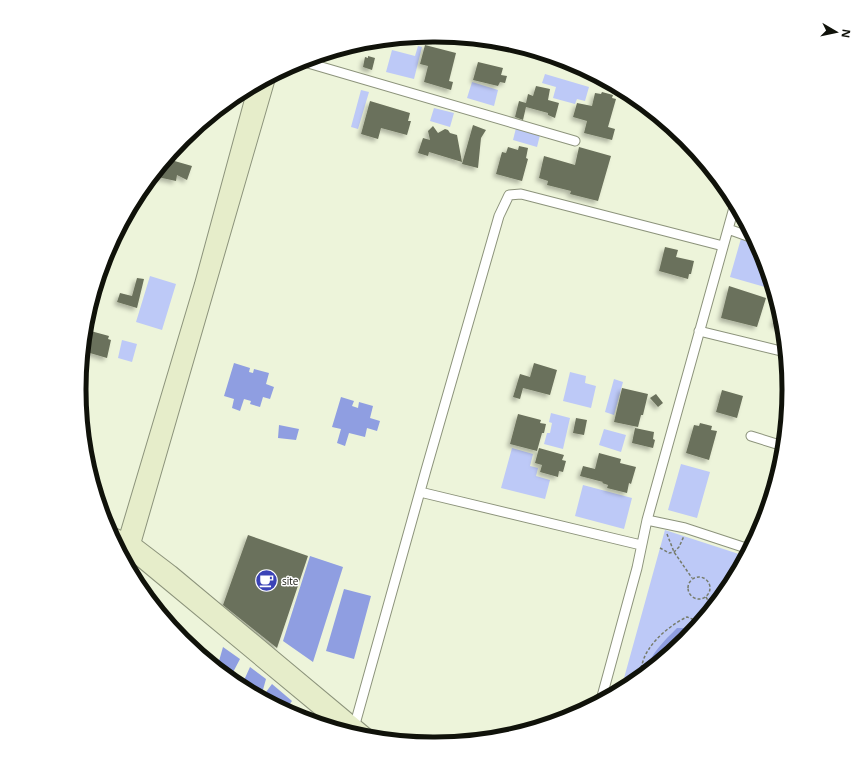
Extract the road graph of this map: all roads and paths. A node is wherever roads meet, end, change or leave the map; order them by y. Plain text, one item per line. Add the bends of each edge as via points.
1 (311, 64) edge
2 (267, 85) edge
3 (253, 94) edge
4 (575, 141) dead end
5 (733, 212) edge
6 (728, 229) junction
7 (746, 235) edge
8 (723, 246) junction
9 (699, 331) junction
10 (780, 351) edge
11 (751, 436) dead end
12 (777, 444) edge
13 (420, 492) junction
14 (647, 520) junction
15 (665, 530) dead end
16 (684, 536) dead end
17 (641, 545) junction
18 (744, 546) edge
19 (660, 548) dead end
20 (126, 550) edge
21 (674, 552) junction
22 (692, 578) junction
23 (706, 597) junction
24 (709, 602) edge
25 (694, 620) edge
26 (640, 669) edge
27 (603, 693) edge
28 (349, 726) edge
29 (351, 727) edge

1 - 4 street
2 - 20 main road
3 - 20 main road
5 - 6 street
6 - 7 street
6 - 8 street
8 - 9 street
8 - 13 street via 521,194 509,195 499,216
9 - 10 street
9 - 14 street
11 - 12 street
13 - 17 street
13 - 29 street
14 - 17 street
14 - 18 street via 685,528
15 - 21 path
16 - 21 path
17 - 27 street
19 - 21 path via 669,553
20 - 28 main road via 172,572
21 - 22 path
22 - 23 path via 700,576 708,581 710,590
22 - 23 path via 687,586 690,595 697,600
23 - 24 path
25 - 26 path via 687,617 667,630 649,648

